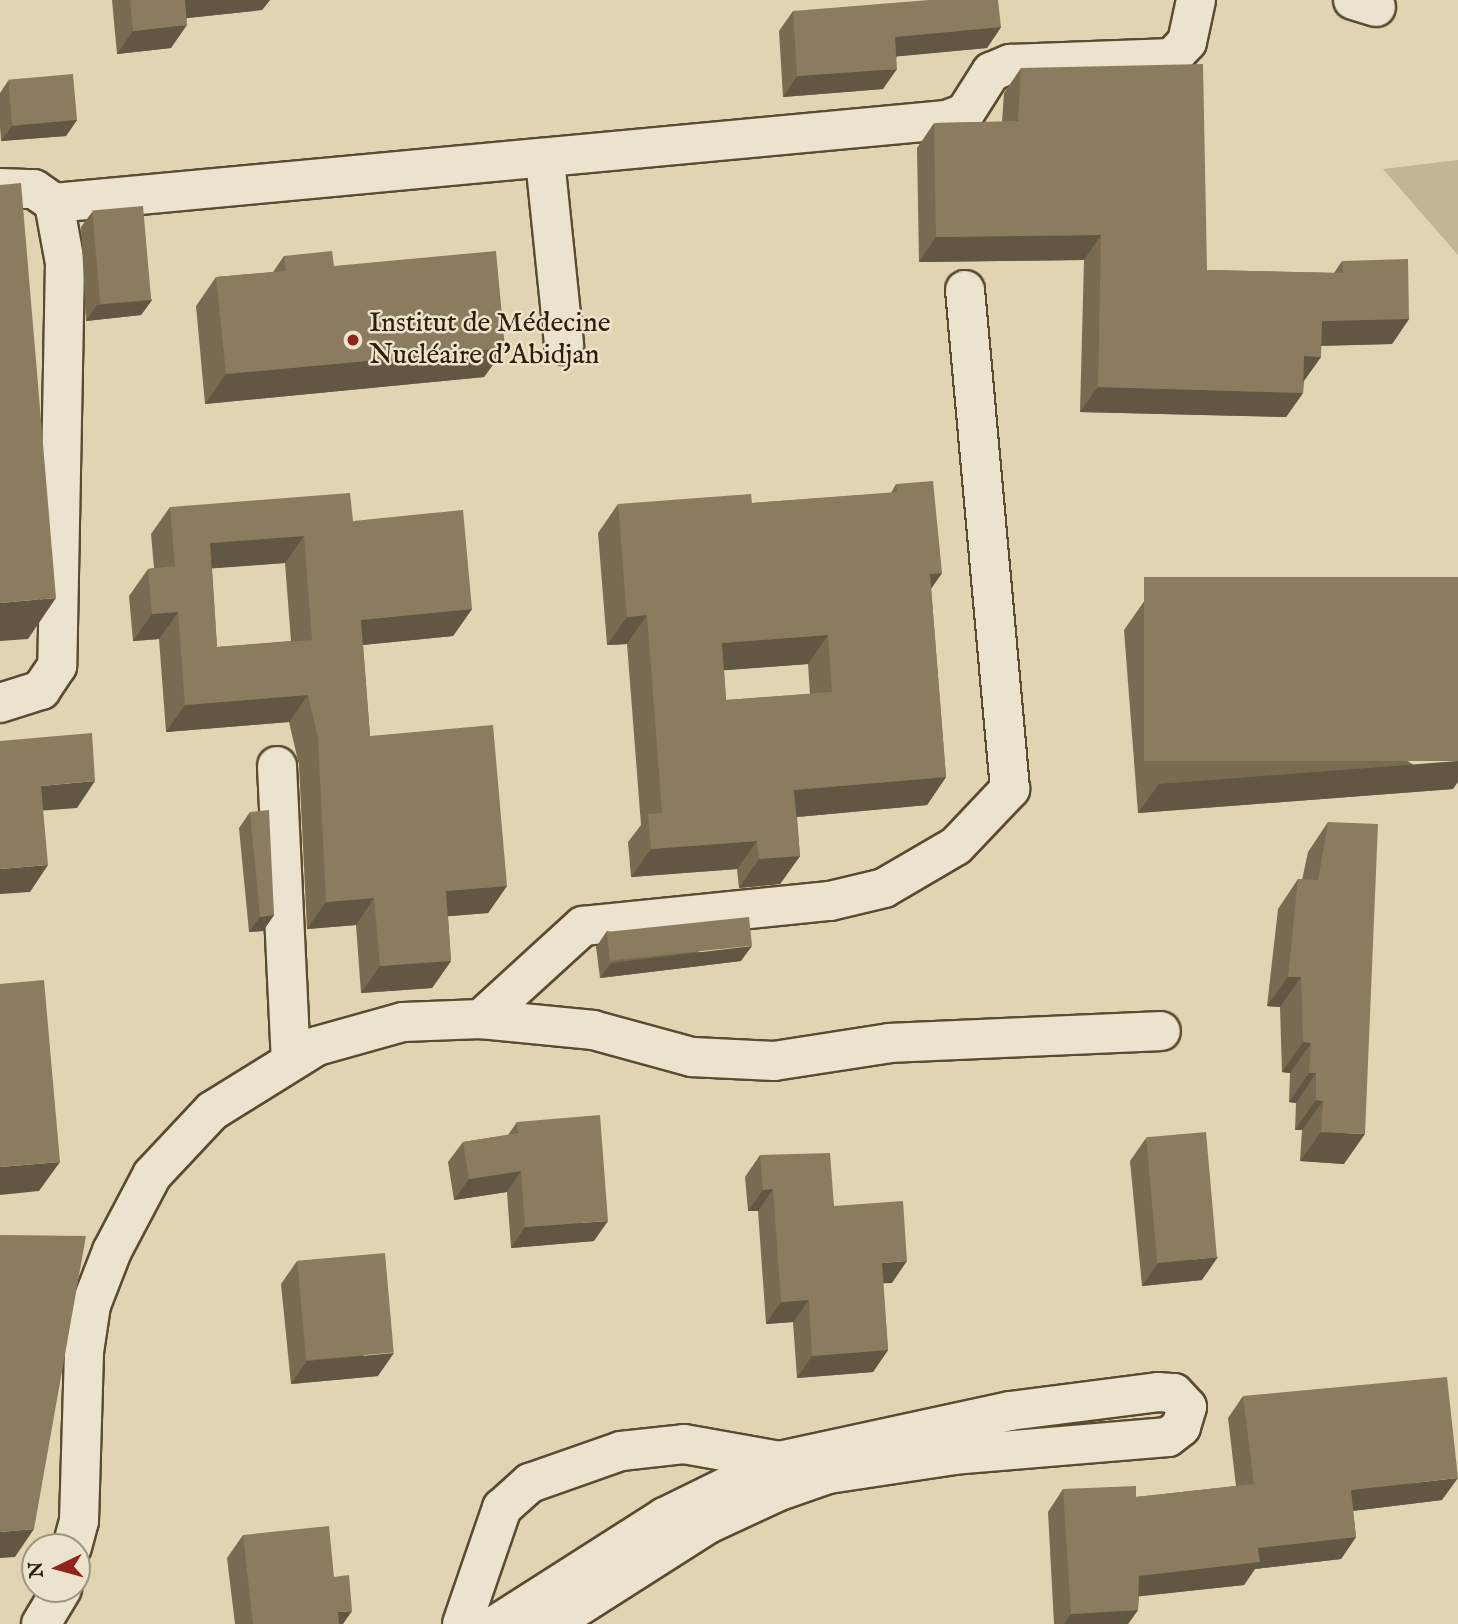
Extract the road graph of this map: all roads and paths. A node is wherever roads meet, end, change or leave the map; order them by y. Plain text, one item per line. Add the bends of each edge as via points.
1 (1196, 0) edge
2 (545, 160) junction
3 (0, 188) edge
4 (54, 203) junction
5 (965, 290) dead end
6 (564, 345) dead end
7 (0, 703) edge
8 (277, 766) dead end
9 (481, 1019) junction
10 (1161, 1031) dead end
11 (291, 1060) junction
12 (779, 1461) junction
13 (73, 1533) edge
14 (54, 1603) edge
15 (41, 1624) edge
16 (462, 1624) edge
17 (497, 1624) edge
18 (551, 1624) edge

1 - 2 lane via 1187,42 1172,58 1010,64 991,72 965,113 946,120
2 - 4 lane
2 - 6 lane
3 - 4 lane via 34,189
4 - 7 lane via 65,263 57,666 41,690
5 - 9 lane via 1010,789 956,846 884,888 830,901 583,926
8 - 11 lane
9 - 10 lane via 593,1030 692,1057 774,1061 890,1043
9 - 11 lane via 403,1022
11 - 13 lane via 212,1111 178,1147 152,1175 112,1251 91,1305 84,1352
12 - 16 lane via 684,1444 621,1451 530,1483 502,1508
12 - 17 lane via 665,1517
12 - 18 lane via 1010,1411 1158,1392 1174,1394 1187,1407 1181,1427 1168,1437 955,1455 828,1475 776,1492 708,1524
14 - 15 lane

